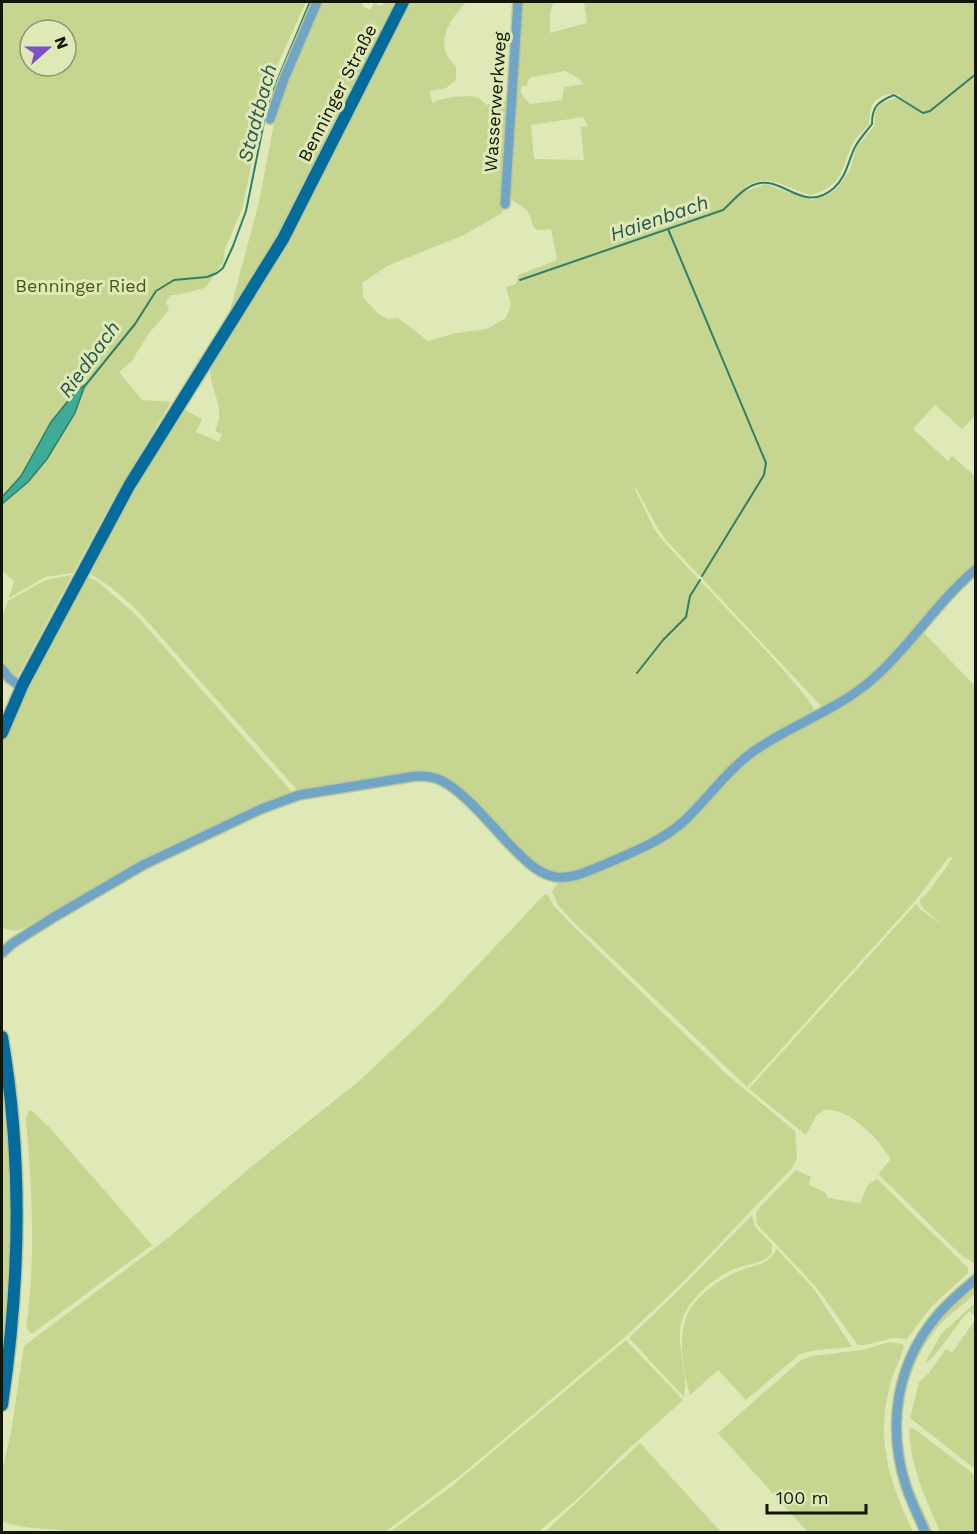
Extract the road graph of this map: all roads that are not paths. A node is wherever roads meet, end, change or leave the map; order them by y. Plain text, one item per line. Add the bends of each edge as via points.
1 (317, 2) edge
2 (403, 2) edge
3 (518, 2) edge
4 (270, 119) dead end
5 (505, 204) dead end
6 (975, 568) edge
7 (2, 669) edge
8 (21, 687) junction
9 (2, 733) edge
10 (13, 943) junction
11 (2, 944) edge
12 (2, 953) edge
13 (2, 1037) edge
14 (975, 1279) edge
15 (2, 1405) edge
16 (925, 1533) edge

1 - 4 street
2 - 8 main road, Benninger Straße via 268,265 134,477
3 - 5 street, Wasserwerkweg
6 - 10 street via 868,683 836,706 752,752 680,825 649,845 580,874 559,877 530,865 457,791 435,778 416,776 316,791 274,804 155,858
7 - 8 street
8 - 9 main road, Benninger Straße
10 - 11 street
10 - 12 street
13 - 15 main road via 12,1110 16,1246 13,1319
14 - 16 street via 944,1307 922,1335 905,1371 897,1403 900,1466

